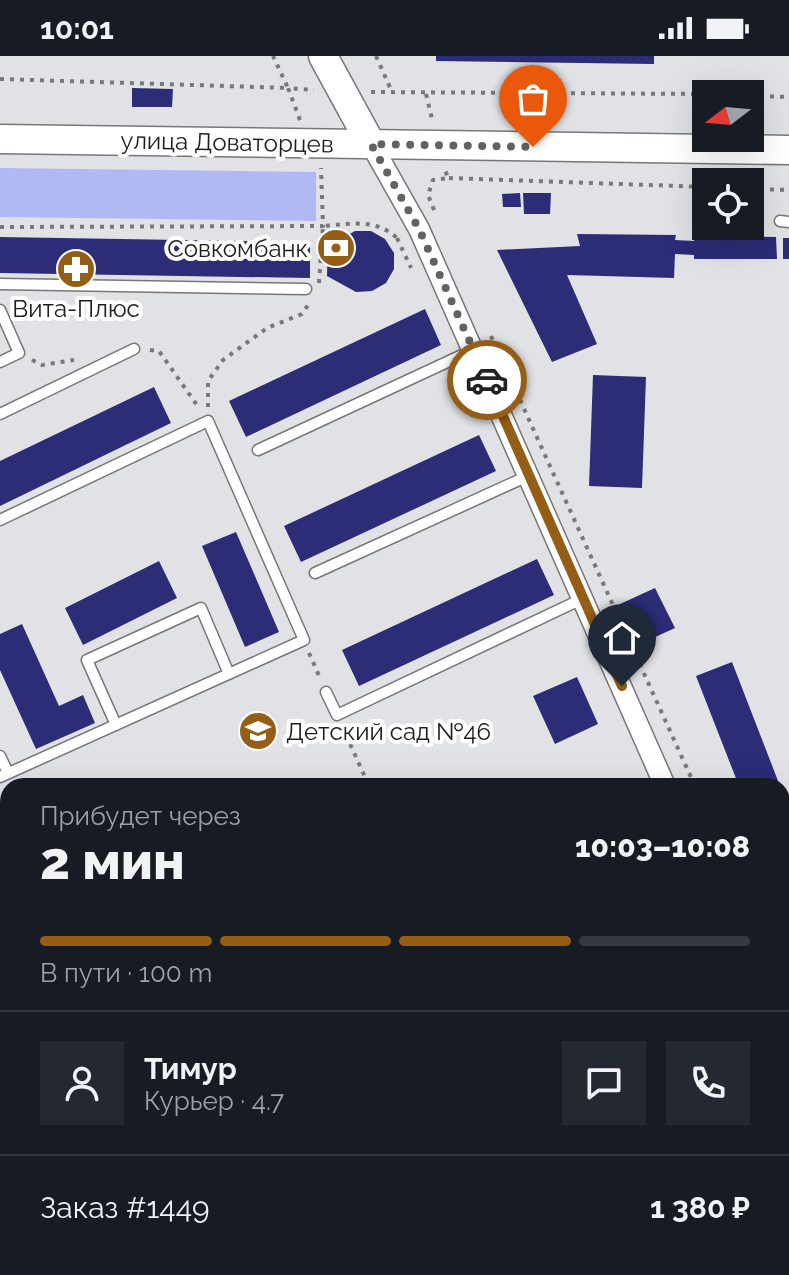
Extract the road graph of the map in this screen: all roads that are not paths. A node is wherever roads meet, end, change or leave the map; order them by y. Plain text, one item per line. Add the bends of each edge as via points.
1 (323, 56) edge
2 (0, 139) edge
3 (371, 144) junction
4 (789, 150) edge
5 (0, 284) edge
6 (306, 289) road end
7 (0, 310) edge
8 (134, 349) road end
9 (473, 350) junction
10 (0, 362) edge
11 (0, 414) edge
12 (258, 450) dead end
13 (530, 475) junction
14 (0, 520) edge
15 (315, 573) dead end
16 (584, 598) junction
17 (229, 674) junction
18 (326, 692) road end
19 (116, 725) junction
20 (0, 756) edge
21 (4, 775) edge
22 (662, 778) edge

1 - 3 main road
2 - 3 main road, улица Доваторцев
3 - 4 main road, улица Доваторцев
3 - 9 street via 419,229
5 - 6 lane
7 - 10 lane via 19,353
8 - 11 lane
9 - 12 lane
9 - 13 street
13 - 15 lane
13 - 16 street
14 - 17 lane via 208,421 304,640
16 - 18 lane via 337,715
16 - 22 street
17 - 19 lane
17 - 19 lane via 201,608 87,660
19 - 21 lane
20 - 21 lane

